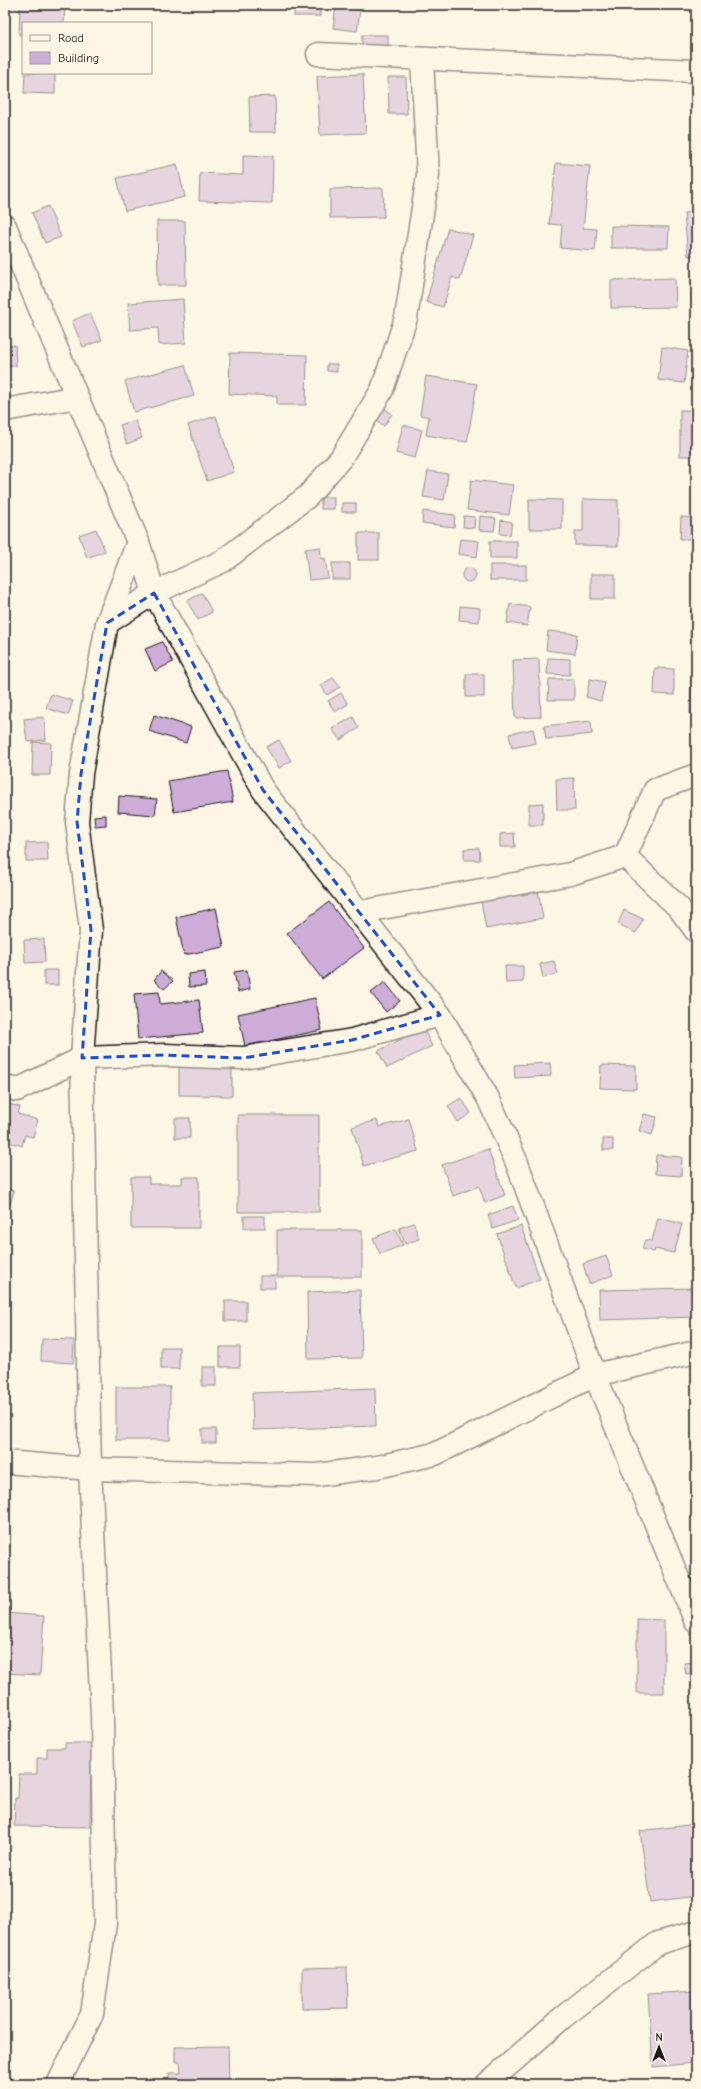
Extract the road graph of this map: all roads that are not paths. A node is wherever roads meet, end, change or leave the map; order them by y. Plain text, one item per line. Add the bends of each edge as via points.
1 (318, 54) dead end
2 (422, 59) junction
3 (696, 71) edge
4 (5, 226) edge
5 (77, 397) junction
6 (5, 410) edge
7 (138, 542) junction
8 (154, 593) junction
9 (107, 623) junction
10 (696, 775) edge
11 (625, 856) junction
12 (360, 912) junction
13 (696, 931) edge
14 (440, 1015) junction
15 (82, 1058) junction
16 (5, 1087) edge
17 (696, 1352) edge
18 (595, 1375) junction
19 (5, 1462) edge
20 (90, 1469) junction
21 (696, 1622) edge
22 (696, 1932) edge
23 (58, 2084) edge
24 (487, 2084) edge

1 - 2 street
2 - 3 street
2 - 8 street via 428,175 406,318 382,390 341,458 308,496 223,561
4 - 5 street
5 - 6 street
5 - 7 street
7 - 8 street
7 - 9 street
8 - 9 street
8 - 12 street via 263,790
9 - 15 street via 81,774 77,822 91,930
10 - 11 street via 655,790
11 - 12 street via 570,874
11 - 13 street via 680,908
12 - 14 street
14 - 15 street via 352,1040 243,1058 166,1055
14 - 18 street via 489,1100 517,1163
15 - 16 street via 17,1090
15 - 20 street
17 - 18 street
18 - 20 street via 435,1454 377,1467 317,1475
18 - 21 street
19 - 20 street
20 - 23 street via 102,1716 105,1924 92,2014
22 - 24 street via 658,1943 562,2018

